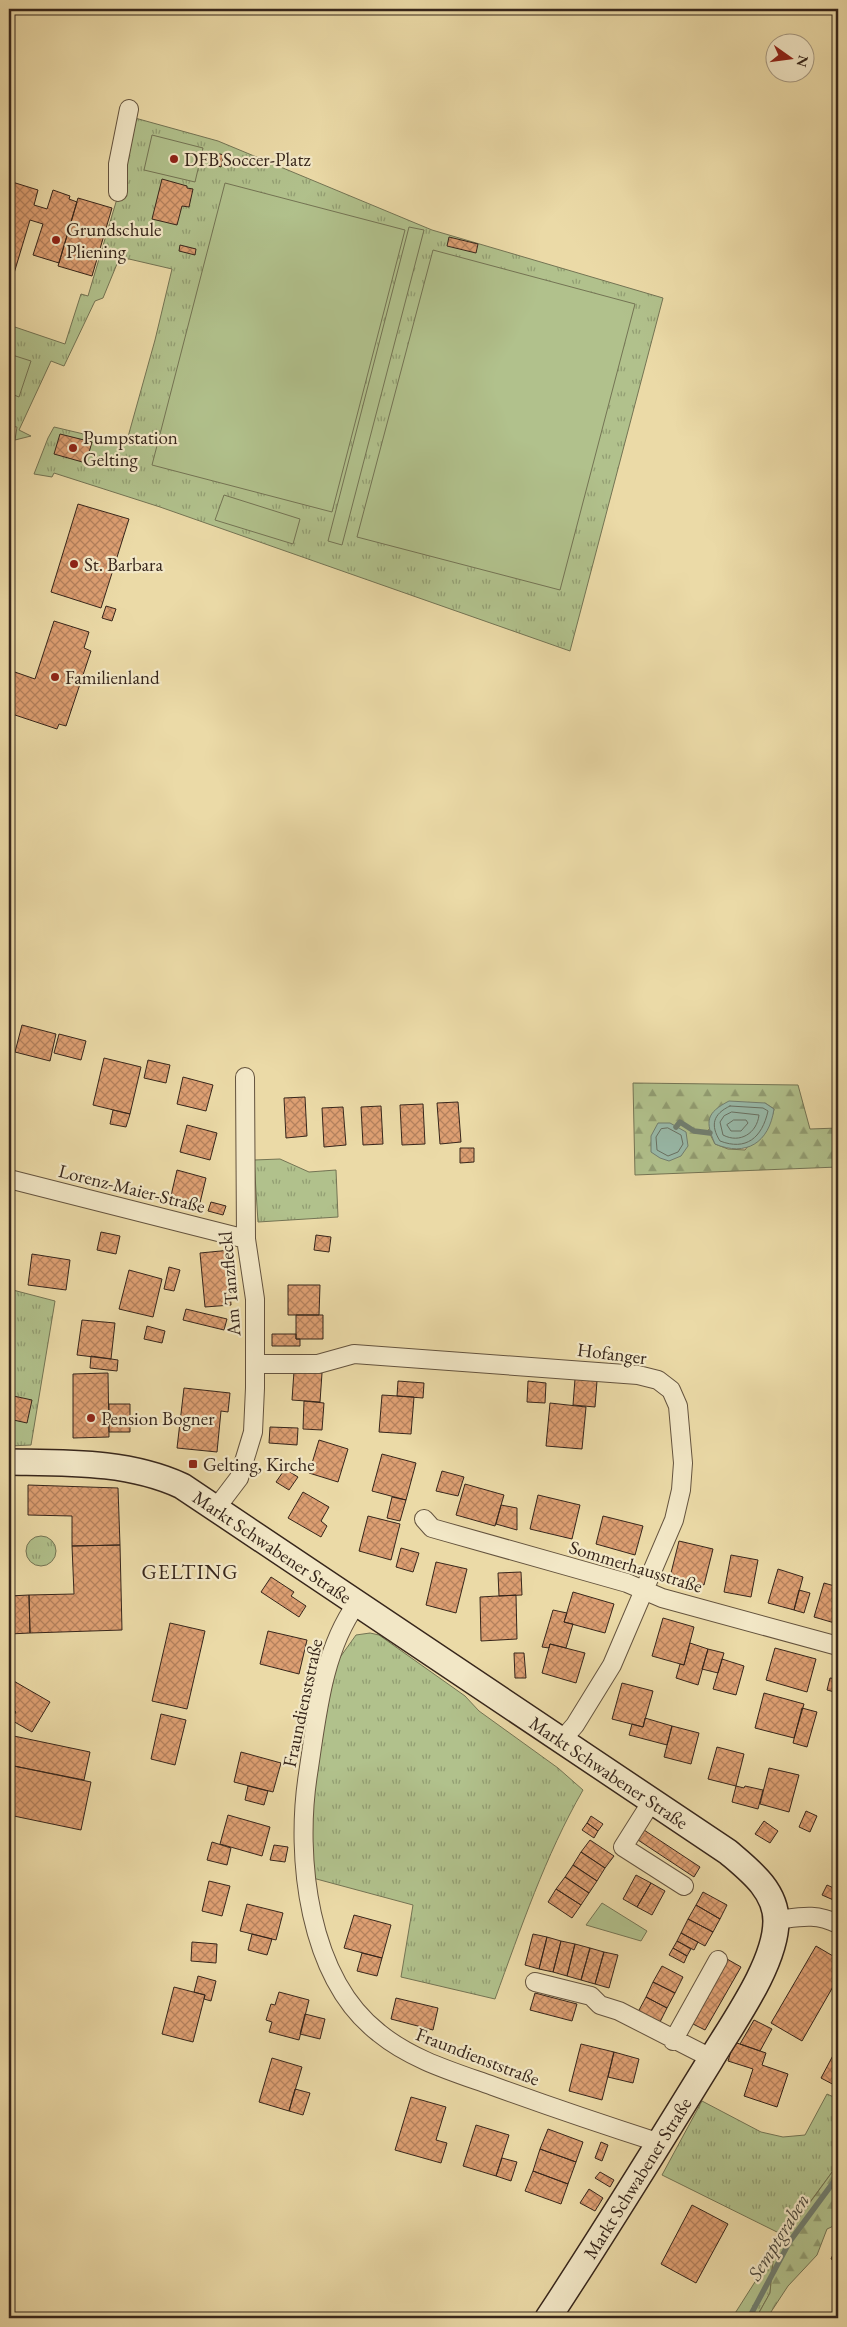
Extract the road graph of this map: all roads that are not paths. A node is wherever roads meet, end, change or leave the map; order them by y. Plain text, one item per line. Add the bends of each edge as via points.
1 (129, 109) dead end
2 (118, 192) dead end
3 (245, 1078) dead end
4 (9, 1179) edge
5 (246, 1239) junction
6 (255, 1364) junction
7 (9, 1462) edge
8 (217, 1507) junction
9 (424, 1519) dead end
10 (644, 1592) junction
11 (357, 1603) junction
12 (838, 1646) edge
13 (561, 1741) junction
14 (652, 1801) junction
15 (684, 1886) dead end
16 (776, 1920) junction
17 (838, 1924) edge
18 (718, 1960) dead end
19 (535, 1982) dead end
20 (673, 2040) junction
21 (711, 2058) junction
22 (660, 2143) junction
23 (548, 2318) edge

1 - 2 street via 118,164
3 - 5 street, Am Tanzfleckl
4 - 5 street, Lorenz-Maier-Straße
5 - 6 street, Am Tanzfleckl via 255,1299
6 - 8 street, Am Tanzfleckl via 253,1432 247,1457 240,1478
6 - 10 street, Hofanger via 318,1364 354,1354 638,1375 658,1380 671,1390 678,1406 682,1481 674,1520
7 - 8 main road, Markt Schwabener Straße via 115,1466 145,1471 182,1486
8 - 11 main road, Markt Schwabener Straße
9 - 10 street, Sommerhausstraße via 432,1528 627,1583
10 - 12 street, Sommerhausstraße
10 - 13 street, Hofanger via 612,1665 575,1726
11 - 13 main road, Markt Schwabener Straße
11 - 22 street, Fraundienststraße via 338,1632 332,1650 305,1793 304,1866 310,1902 334,1978 357,2013 402,2050 575,2116
13 - 14 main road, Markt Schwabener Straße
14 - 15 street via 623,1847
14 - 16 main road, Markt Schwabener Straße via 752,1872 773,1902
16 - 17 street via 810,1916 823,1917
16 - 21 main road, Markt Schwabener Straße via 766,1961
18 - 20 street
19 - 20 street via 591,1996 600,2005 619,2011
20 - 21 street
21 - 22 main road, Markt Schwabener Straße
22 - 23 main road, Markt Schwabener Straße

